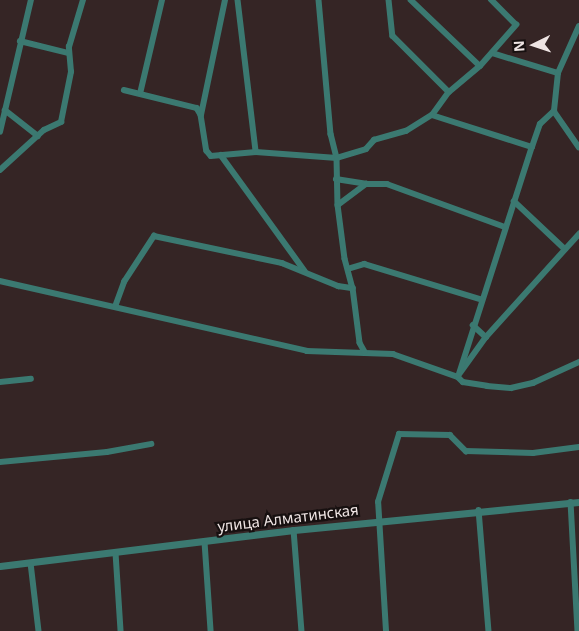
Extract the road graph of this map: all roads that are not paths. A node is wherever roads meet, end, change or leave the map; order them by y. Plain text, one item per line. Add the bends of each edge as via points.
1 (32, 0) edge
2 (83, 0) edge
3 (162, 0) edge
4 (225, 0) edge
5 (238, 0) edge
6 (319, 0) edge
7 (389, 0) edge
8 (411, 0) edge
9 (491, 0) edge
10 (579, 26) edge
11 (20, 41) junction
12 (70, 53) junction
13 (492, 53) junction
14 (480, 66) junction
15 (558, 74) junction
16 (124, 90) dead end
17 (450, 92) junction
18 (140, 94) junction
19 (5, 110) junction
20 (554, 111) junction
21 (201, 115) junction
22 (432, 115) junction
23 (0, 132) edge
24 (38, 136) junction
25 (532, 147) junction
26 (579, 147) edge
27 (256, 152) junction
28 (221, 154) junction
29 (337, 158) junction
30 (0, 170) edge
31 (336, 179) junction
32 (366, 184) junction
33 (514, 202) junction
34 (338, 205) junction
35 (505, 227) junction
36 (579, 234) edge
37 (565, 249) junction
38 (348, 270) junction
39 (305, 271) junction
40 (0, 281) edge
41 (353, 288) junction
42 (480, 299) junction
43 (115, 308) junction
44 (472, 325) junction
45 (486, 338) junction
46 (365, 352) junction
47 (579, 362) edge
48 (458, 376) junction
49 (31, 379) dead end
50 (0, 382) edge
51 (151, 444) dead end
52 (579, 447) edge
53 (0, 462) edge
54 (575, 502) edge
55 (479, 510) junction
56 (380, 521) junction
57 (294, 530) junction
58 (205, 542) junction
59 (116, 553) junction
60 (31, 563) junction
61 (0, 566) edge
62 (39, 631) edge
63 (121, 631) edge
64 (211, 631) edge
65 (302, 631) edge
66 (386, 631) edge
67 (489, 631) edge
68 (578, 631) edge

1 - 11 street
2 - 12 street
3 - 18 street
4 - 21 street
5 - 27 street
6 - 29 street via 331,134
7 - 17 street via 393,36
8 - 14 street
9 - 13 street via 516,25
10 - 15 street
11 - 12 street
11 - 19 street
12 - 24 street via 71,72 61,122
13 - 14 street
13 - 15 street
14 - 17 street
15 - 20 street
16 - 18 street
17 - 22 street
18 - 21 street via 197,108
19 - 23 street
19 - 24 street
20 - 25 street via 540,124
20 - 26 street
21 - 28 street via 207,152 211,156
22 - 25 street
22 - 29 street via 406,131 374,140 366,149
24 - 30 street
25 - 33 street
27 - 28 street
27 - 29 street
28 - 39 street
29 - 31 street
31 - 32 street
31 - 34 street
32 - 34 street
32 - 35 street via 387,184
33 - 35 street
33 - 37 street
34 - 38 street
35 - 42 street
36 - 37 street
37 - 45 street
38 - 41 street
38 - 42 street via 360,264 369,265
39 - 41 street via 338,286
39 - 43 street via 154,236 124,282
40 - 43 street
41 - 46 street via 360,343
42 - 44 street
43 - 46 street via 307,351
44 - 45 street
44 - 48 street
45 - 48 street
46 - 48 street via 393,354
47 - 48 street via 533,383 511,388 463,382
49 - 50 street
51 - 53 street via 108,452
52 - 56 street via 533,453 466,451 450,435 402,432 388,464 385,486 378,502
54 - 55 street, улица Алматинская
54 - 68 street
55 - 56 street, улица Алматинская
55 - 67 street
56 - 57 street, улица Алматинская
56 - 66 street
57 - 58 street, улица Алматинская
57 - 65 street
58 - 59 street, улица Алматинская
58 - 64 street
59 - 60 street, улица Алматинская
59 - 63 street
60 - 61 street, улица Алматинская
60 - 62 street

